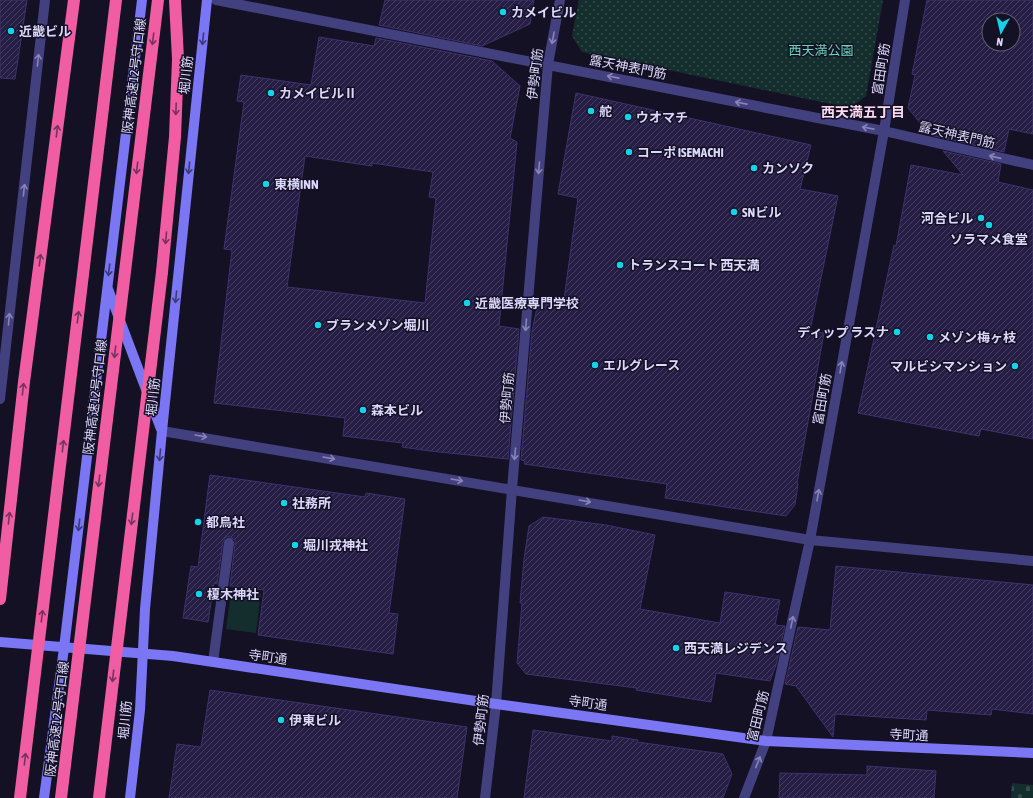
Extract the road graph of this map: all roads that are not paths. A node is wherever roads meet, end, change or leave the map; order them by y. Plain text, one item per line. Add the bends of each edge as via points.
1 (45, 0) edge
2 (116, 0) edge
3 (142, 0) edge
4 (158, 0) edge
5 (175, 0) edge
6 (207, 0) edge
7 (216, 0) edge
8 (560, 0) edge
9 (905, 0) edge
10 (73, 5) edge
11 (548, 64) junction
12 (884, 132) junction
13 (1033, 166) edge
14 (108, 287) junction
15 (0, 399) edge
16 (162, 431) junction
17 (512, 489) junction
18 (810, 540) junction
19 (229, 543) dead end
20 (1033, 561) edge
21 (0, 599) edge
22 (0, 642) edge
23 (64, 648) junction
24 (143, 654) junction
25 (213, 662) junction
26 (496, 704) junction
27 (766, 741) junction
28 (1033, 753) edge
29 (20, 798) edge
30 (44, 798) edge
31 (61, 798) edge
32 (98, 798) edge
33 (130, 798) edge
34 (485, 798) edge
35 (744, 798) edge

15 -> 1 street
29 -> 2 highway, 阪神高速12号守口線, bridge
3 -> 14 street
4 -> 31 highway, 阪神高速12号守口線, bridge
5 -> 32 highway, bridge via 178,59 175,137 163,264
6 -> 16 street, 堀川筋
7 - 11 street, 露天神表門筋
8 -> 11 street, 伊勢町筋
9 - 12 street, 富田町筋
21 -> 10 highway via 24,382
12 -> 11 street, 露天神表門筋
11 -> 17 street, 伊勢町筋
13 -> 12 street, 露天神表門筋
18 -> 12 street, 富田町筋
14 - 16 street
14 -> 23 street
16 -> 17 street
16 -> 24 street, 堀川筋
17 -> 18 street
17 - 26 street, 伊勢町筋
18 - 20 street
27 -> 18 street, 富田町筋
19 - 25 street
22 - 23 street, 寺町通
23 - 24 street, 寺町通
23 - 30 street
24 - 25 street, 寺町通
24 - 33 street, 堀川筋 via 140,710
25 - 26 street, 寺町通
26 - 27 street, 寺町通
26 - 34 street, 伊勢町筋
27 - 28 street, 寺町通
35 -> 27 street, 富田町筋

